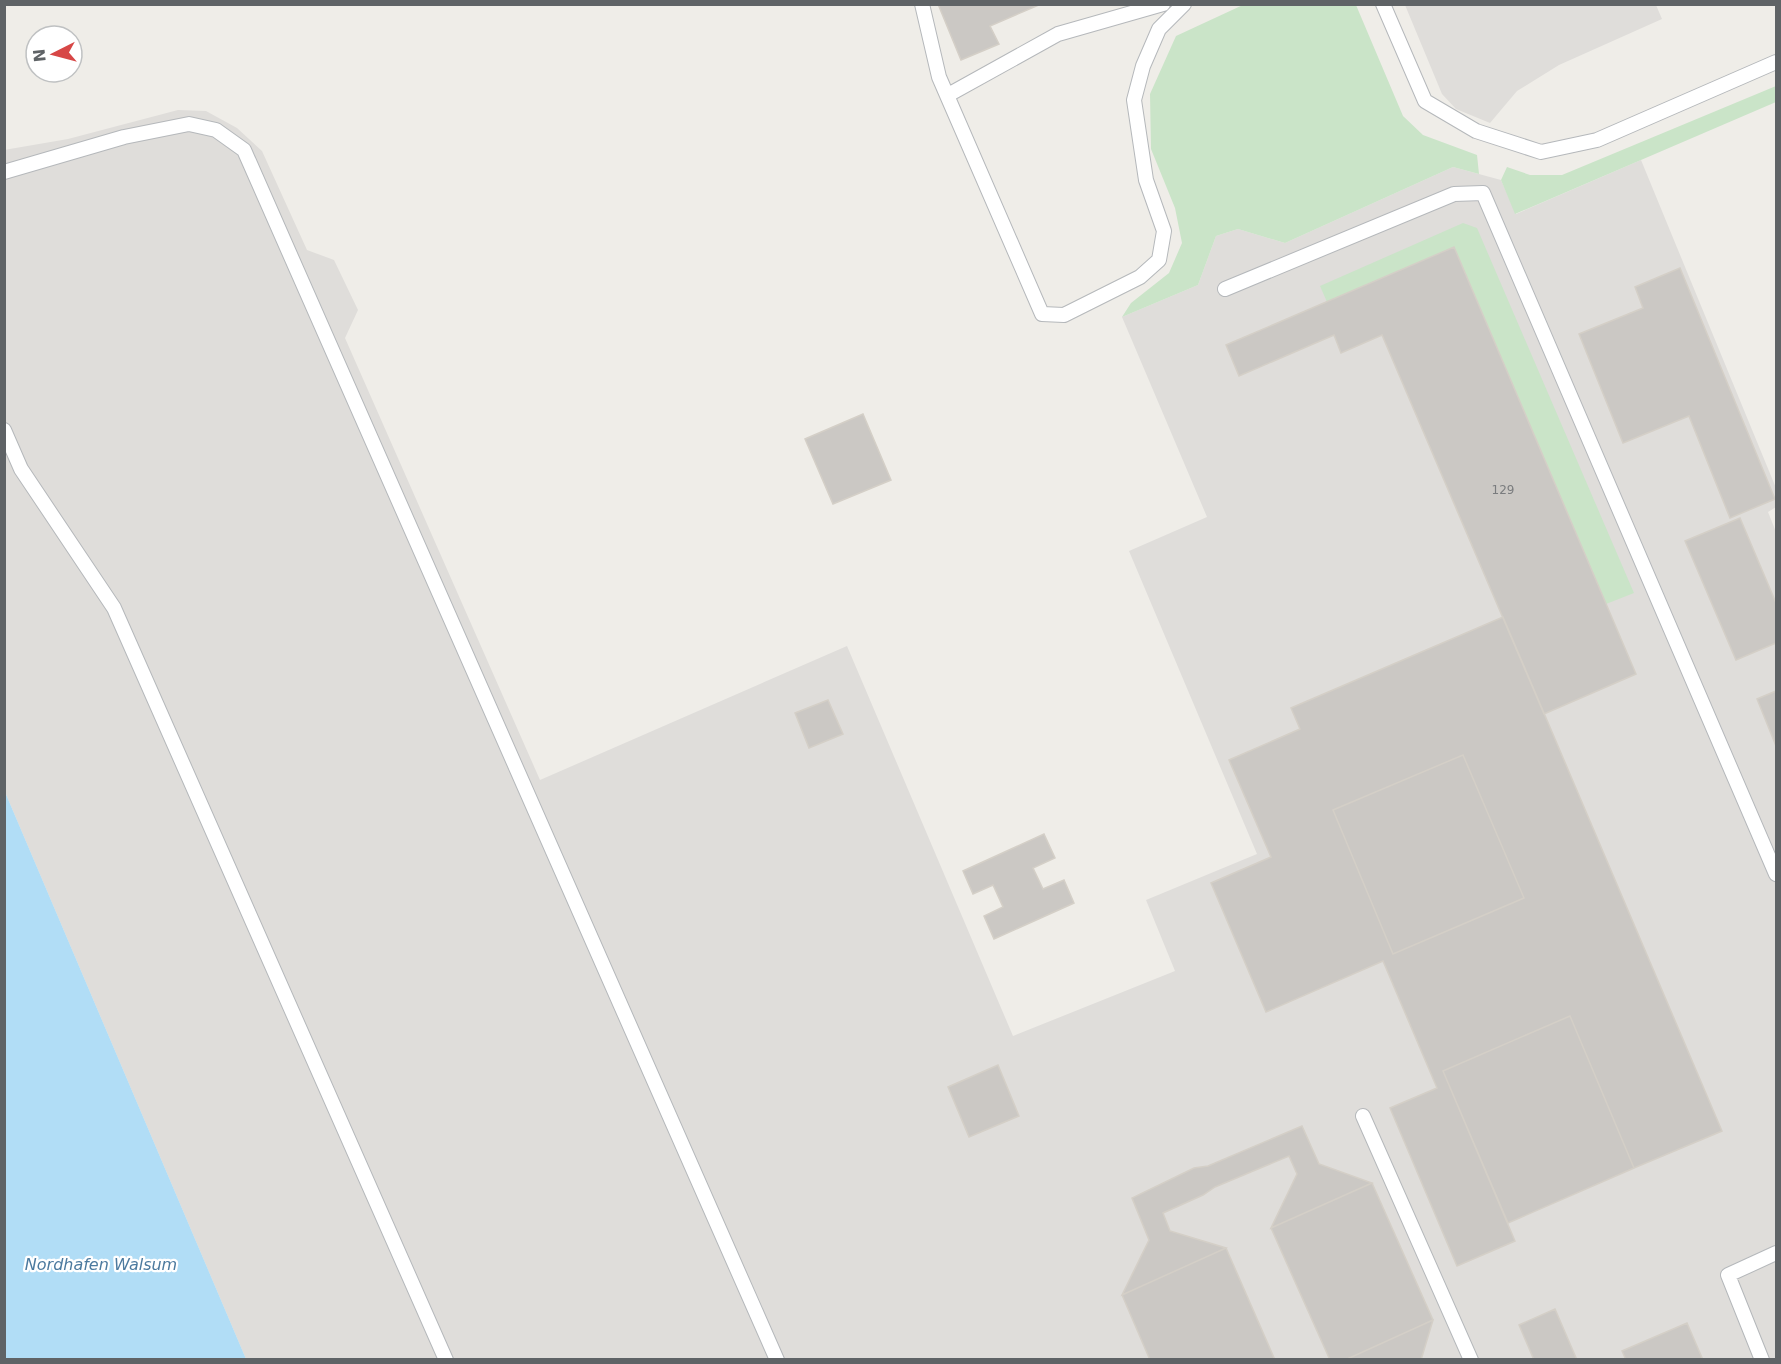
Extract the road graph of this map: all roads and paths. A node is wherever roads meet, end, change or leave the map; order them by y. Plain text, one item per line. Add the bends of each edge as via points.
1 (922, 4) edge
2 (1163, 4) edge
3 (1184, 4) edge
4 (1383, 4) edge
5 (1776, 62) edge
6 (948, 95) junction
7 (4, 172) edge
8 (1224, 289) dead end
9 (4, 430) edge
10 (1776, 874) edge
11 (1363, 1116) dead end
12 (1776, 1253) edge
13 (446, 1359) edge
14 (777, 1359) edge
15 (1472, 1359) edge
16 (1762, 1359) edge

1 - 6 lane via 939,77
2 - 6 lane via 1058,34
3 - 6 lane via 1159,29 1134,100 1146,180 1164,231 1159,260 1140,277 1064,315 1042,314
4 - 5 lane via 1425,101 1476,131 1541,152 1597,140
7 - 14 lane via 124,137 189,124 216,130 244,150
8 - 10 lane via 1454,194 1483,193
9 - 13 lane via 21,469 114,608
11 - 15 lane
12 - 16 lane via 1728,1275

